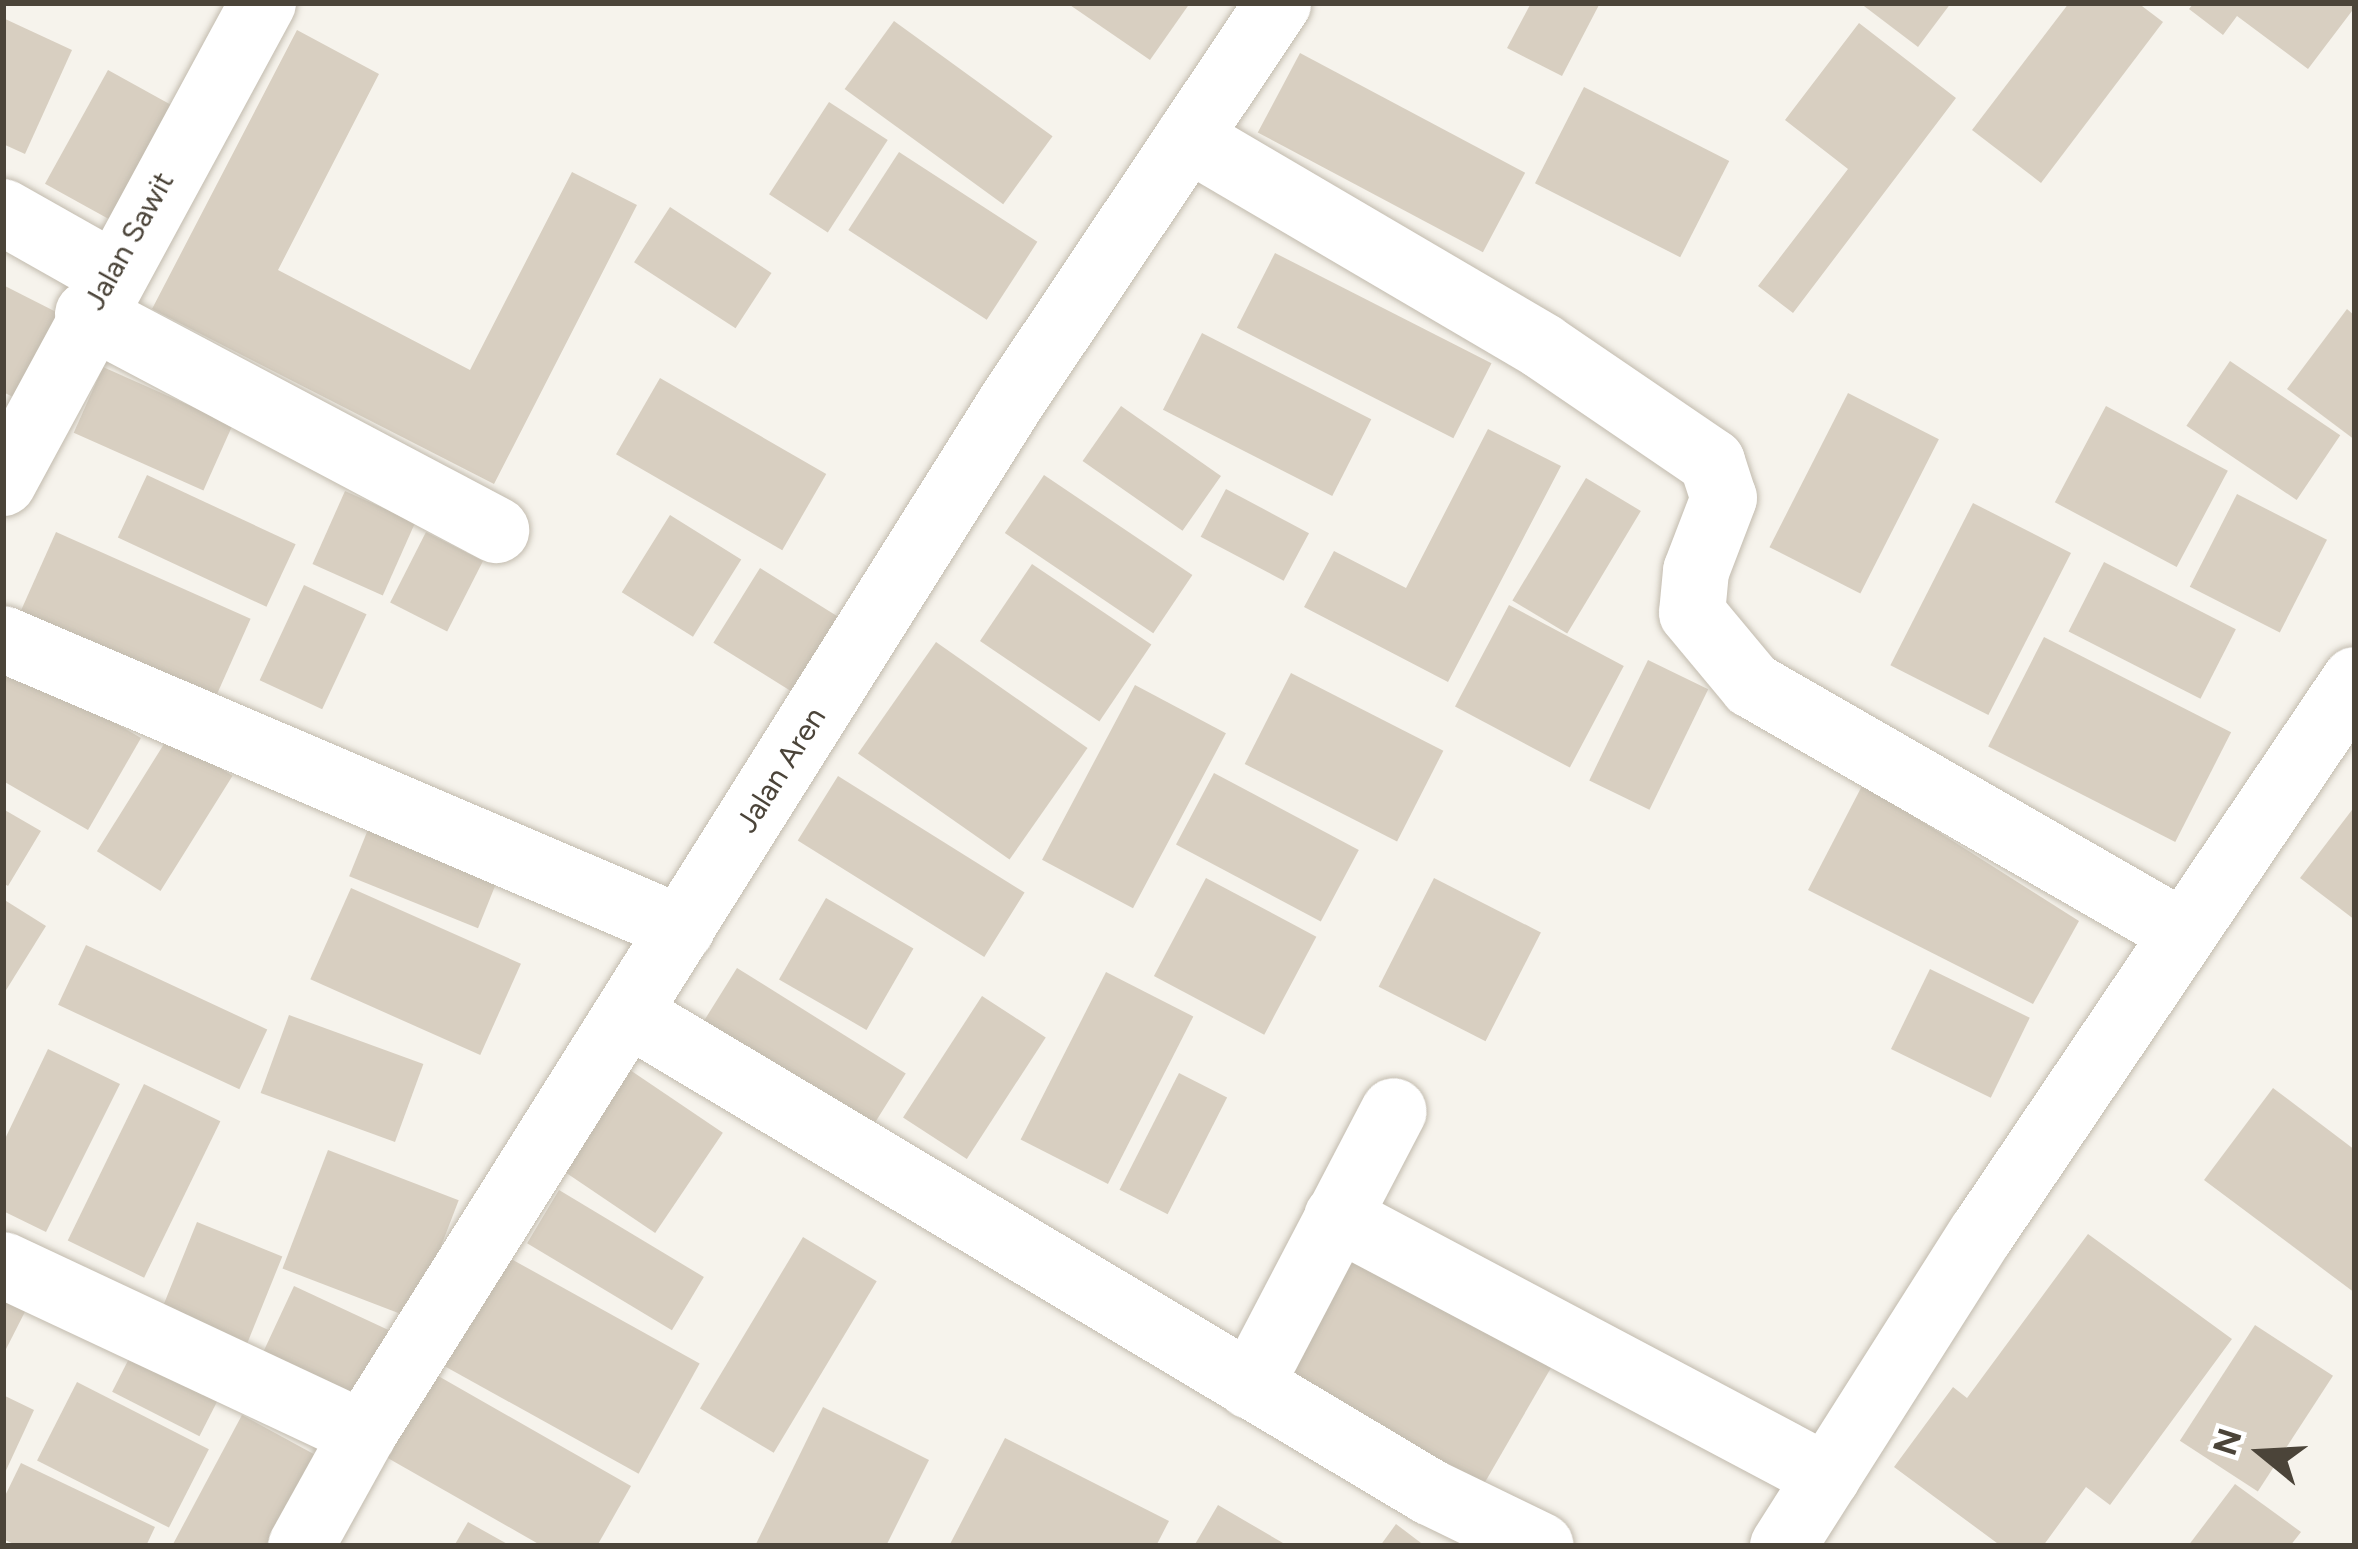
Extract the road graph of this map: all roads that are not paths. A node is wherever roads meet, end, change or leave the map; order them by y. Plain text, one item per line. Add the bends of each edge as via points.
1 (1278, 3) edge
2 (258, 12) edge
3 (1187, 138) junction
4 (3, 212) edge
5 (100, 294) junction
6 (3, 483) edge
7 (496, 530) dead end
8 (3, 639) edge
9 (2355, 680) edge
10 (682, 928) junction
11 (2184, 933) junction
12 (629, 1014) junction
13 (1394, 1111) dead end
14 (1337, 1217) junction
15 (3, 1265) edge
16 (1250, 1386) junction
17 (363, 1434) junction
18 (1827, 1477) junction
19 (301, 1546) edge
20 (1541, 1546) edge
21 (1783, 1546) edge

1 - 3 street, Jalan Aren
2 - 5 street, Jalan Sawit
3 - 10 street, Jalan Aren
3 - 11 street via 1562,358 1712,462 1724,498 1696,571 1692,614 1751,685
4 - 5 street
5 - 6 street, Jalan Sawit
5 - 7 street
8 - 10 street
9 - 11 street
10 - 12 street, Jalan Aren
11 - 18 street
12 - 16 street
12 - 17 street, Jalan Aren
13 - 14 street
14 - 16 street
14 - 18 street
15 - 17 street
16 - 20 street
17 - 19 street, Jalan Aren
18 - 21 street

